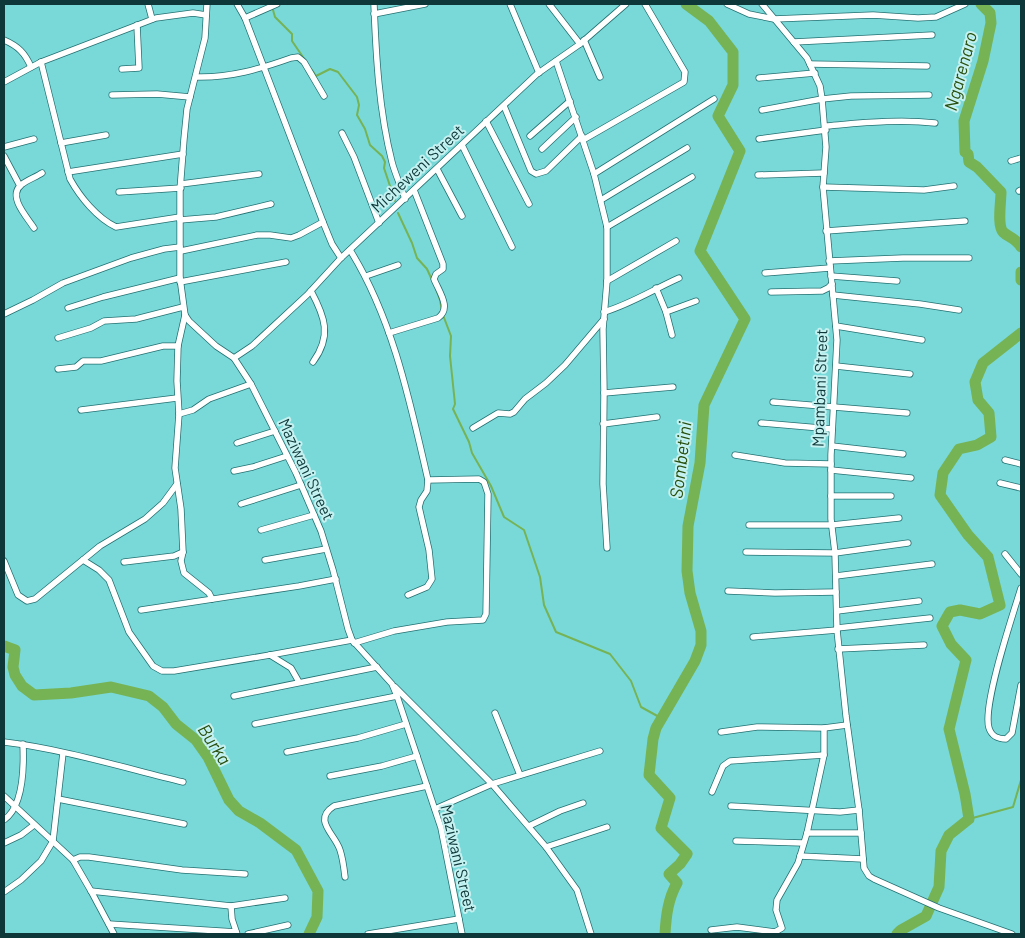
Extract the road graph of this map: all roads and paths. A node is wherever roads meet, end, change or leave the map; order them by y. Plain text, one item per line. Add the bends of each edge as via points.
1 (148, 4) edge
2 (207, 4) edge
3 (237, 4) edge
4 (277, 4) edge
5 (374, 4) edge
6 (425, 4) edge
7 (510, 4) edge
8 (549, 4) edge
9 (626, 4) edge
10 (645, 4) edge
11 (727, 4) edge
12 (762, 4) edge
13 (965, 4) edge
14 (374, 14) junction
15 (206, 17) junction
16 (245, 18) junction
17 (152, 19) junction
18 (774, 19) junction
19 (137, 25) junction
20 (932, 35) dead end
21 (4, 40) edge
22 (582, 42) junction
23 (794, 42) junction
24 (556, 61) junction
25 (40, 62) junction
26 (810, 64) junction
27 (927, 66) dead end
28 (31, 67) junction
29 (264, 67) junction
30 (122, 69) dead end
31 (539, 73) junction
32 (814, 73) junction
33 (196, 77) junction
34 (600, 77) dead end
35 (759, 78) dead end
36 (4, 82) edge
37 (112, 95) dead end
38 (929, 95) dead end
39 (324, 96) dead end
40 (190, 97) junction
41 (714, 99) dead end
42 (822, 99) junction
43 (570, 100) junction
44 (504, 106) junction
45 (762, 110) dead end
46 (576, 117) junction
47 (486, 121) junction
48 (935, 123) dead end
49 (826, 128) junction
50 (342, 133) dead end
51 (106, 135) dead end
52 (530, 136) dead end
53 (583, 138) junction
54 (34, 139) dead end
55 (759, 139) dead end
56 (61, 143) junction
57 (462, 145) junction
58 (4, 147) edge
59 (687, 148) dead end
60 (542, 149) dead end
61 (183, 154) junction
62 (4, 156) edge
63 (1021, 158) edge
64 (1010, 161) dead end
65 (437, 169) junction
66 (68, 172) junction
67 (42, 173) dead end
68 (824, 173) junction
69 (259, 174) dead end
70 (594, 174) junction
71 (758, 174) dead end
72 (692, 177) dead end
73 (20, 186) junction
74 (181, 186) junction
75 (954, 186) dead end
76 (822, 187) junction
77 (414, 190) junction
78 (120, 192) dead end
79 (405, 198) junction
80 (602, 200) junction
81 (271, 204) dead end
82 (529, 204) dead end
83 (462, 216) dead end
84 (180, 218) junction
85 (966, 221) dead end
86 (323, 222) junction
87 (379, 223) junction
88 (607, 227) junction
89 (34, 228) dead end
90 (826, 231) junction
91 (676, 241) dead end
92 (512, 247) dead end
93 (180, 249) junction
94 (350, 250) junction
95 (341, 258) junction
96 (969, 258) dead end
97 (829, 261) junction
98 (286, 262) dead end
99 (398, 265) dead end
100 (830, 268) junction
101 (765, 272) dead end
102 (366, 276) junction
103 (831, 276) junction
104 (679, 278) dead end
105 (180, 280) junction
106 (607, 281) junction
107 (897, 281) dead end
108 (832, 284) junction
109 (656, 288) junction
110 (311, 291) junction
111 (771, 292) dead end
112 (833, 296) junction
113 (696, 301) dead end
114 (183, 307) junction
115 (68, 308) dead end
116 (959, 310) dead end
117 (604, 312) junction
118 (666, 312) junction
119 (4, 314) edge
120 (185, 315) junction
121 (604, 320) junction
122 (836, 326) junction
123 (388, 333) junction
124 (672, 335) dead end
125 (58, 338) dead end
126 (922, 340) dead end
127 (178, 346) junction
128 (234, 358) junction
129 (313, 362) dead end
130 (836, 366) junction
131 (58, 369) dead end
132 (910, 374) dead end
133 (251, 384) junction
134 (673, 386) dead end
135 (604, 393) junction
136 (177, 398) junction
137 (773, 402) dead end
138 (834, 408) junction
139 (81, 410) dead end
140 (907, 413) dead end
141 (179, 414) junction
142 (657, 417) dead end
143 (761, 423) dead end
144 (603, 424) junction
145 (473, 428) dead end
146 (832, 429) junction
147 (275, 431) junction
148 (237, 443) dead end
149 (832, 446) junction
150 (903, 454) dead end
151 (735, 455) dead end
152 (287, 456) junction
153 (1005, 460) dead end
154 (1021, 464) edge
155 (831, 467) junction
156 (234, 471) dead end
157 (911, 478) dead end
158 (428, 480) junction
159 (1000, 483) dead end
160 (177, 484) junction
161 (301, 485) junction
162 (1021, 488) edge
163 (831, 496) junction
164 (891, 496) dead end
165 (241, 504) dead end
166 (314, 515) junction
167 (899, 518) dead end
168 (749, 525) dead end
169 (832, 525) junction
170 (262, 530) dead end
171 (908, 543) dead end
172 (607, 548) dead end
173 (326, 549) junction
174 (183, 552) junction
175 (746, 552) dead end
176 (835, 553) junction
177 (1005, 554) dead end
178 (83, 560) junction
179 (265, 560) dead end
180 (4, 561) edge
181 (124, 562) dead end
182 (932, 564) dead end
183 (1021, 574) edge
184 (836, 576) junction
185 (336, 579) junction
186 (1021, 588) edge
187 (728, 591) dead end
188 (836, 592) junction
189 (408, 594) dead end
190 (212, 598) junction
191 (919, 601) dead end
192 (141, 610) dead end
193 (837, 611) junction
194 (930, 618) dead end
195 (837, 629) junction
196 (753, 638) dead end
197 (353, 641) junction
198 (924, 645) dead end
199 (838, 650) junction
200 (270, 655) junction
201 (377, 667) junction
202 (299, 682) junction
203 (392, 684) junction
204 (1021, 685) edge
205 (234, 696) dead end
206 (397, 696) junction
207 (495, 713) dead end
208 (255, 724) dead end
209 (406, 724) junction
210 (847, 724) junction
211 (824, 728) junction
212 (721, 732) dead end
213 (4, 742) edge
214 (23, 744) junction
215 (600, 751) dead end
216 (287, 752) dead end
217 (63, 753) junction
218 (824, 755) junction
219 (417, 756) junction
220 (520, 775) junction
221 (330, 776) dead end
222 (183, 782) dead end
223 (492, 784) junction
224 (427, 786) junction
225 (712, 792) dead end
226 (4, 796) edge
227 (58, 799) junction
228 (583, 804) dead end
229 (731, 806) dead end
230 (15, 808) junction
231 (435, 809) junction
232 (859, 810) junction
233 (812, 811) junction
234 (4, 820) edge
235 (184, 824) dead end
236 (34, 825) junction
237 (528, 826) junction
238 (607, 827) dead end
239 (807, 833) junction
240 (861, 833) junction
241 (53, 841) junction
242 (736, 841) dead end
243 (4, 843) edge
244 (803, 843) junction
245 (546, 846) junction
246 (800, 856) junction
247 (863, 859) junction
248 (73, 860) junction
249 (245, 874) dead end
250 (345, 877) dead end
251 (91, 891) junction
252 (4, 892) edge
253 (285, 898) dead end
254 (231, 906) junction
255 (459, 919) junction
256 (109, 924) junction
257 (288, 925) dead end
258 (711, 930) dead end
259 (237, 933) edge
260 (114, 934) edge
261 (248, 934) edge
262 (368, 934) edge
263 (462, 934) edge
264 (590, 934) edge
265 (1012, 934) edge

1 - 17 street
2 - 15 street, Maziwani Street
3 - 16 street
4 - 16 street
5 - 14 street
6 - 14 street
7 - 31 street
8 - 22 street
9 - 22 street, Micheweni Street
10 - 53 street via 684,72 684,82
11 - 18 street via 749,14
12 - 18 street, Mpambani Street
13 - 18 street via 936,17 873,15
14 - 79 street via 385,126 392,163
15 - 17 street via 193,13
15 - 33 street, Maziwani Street
16 - 29 street
17 - 19 street
18 - 23 street, Mpambani Street
19 - 25 street
19 - 30 street via 139,68
20 - 23 street
21 - 28 street via 21,50
22 - 24 street, Micheweni Street
22 - 34 street
23 - 26 street, Mpambani Street
24 - 31 street, Micheweni Street
24 - 43 street
25 - 28 street
25 - 56 street
26 - 27 street
26 - 32 street, Mpambani Street
28 - 36 street
29 - 33 street via 227,76
29 - 39 street via 300,58
29 - 86 street
31 - 44 street, Micheweni Street
32 - 35 street
32 - 42 street, Mpambani Street
33 - 40 street, Maziwani Street
37 - 40 street
38 - 42 street
40 - 61 street, Maziwani Street
41 - 70 street
42 - 45 street
42 - 49 street, Mpambani Street
43 - 46 street
43 - 52 street
44 - 47 street, Micheweni Street
44 - 53 street via 531,171 536,174 546,172
46 - 53 street
46 - 60 street
47 - 57 street, Micheweni Street
47 - 82 street
48 - 49 street via 884,121
49 - 55 street
49 - 68 street, Mpambani Street
50 - 87 street
51 - 56 street
53 - 70 street
54 - 58 street
56 - 66 street
57 - 65 street, Micheweni Street
57 - 92 street
59 - 80 street
61 - 66 street
61 - 74 street, Maziwani Street
62 - 73 street
63 - 64 street
65 - 77 street, Micheweni Street
65 - 83 street
66 - 84 street via 79,194 116,227
67 - 73 street
68 - 71 street
68 - 76 street, Mpambani Street
69 - 74 street
70 - 80 street
72 - 88 street
73 - 89 street via 18,204
74 - 78 street
74 - 84 street, Maziwani Street
75 - 76 street via 924,190
76 - 90 street, Mpambani Street
77 - 79 street, Micheweni Street
77 - 123 street via 443,264 443,269 434,279 444,301 442,314
79 - 87 street, Micheweni Street
80 - 88 street
81 - 84 street via 216,217
84 - 93 street, Maziwani Street
85 - 90 street
86 - 93 street via 291,238 257,236
86 - 95 street
87 - 94 street, Micheweni Street
88 - 106 street
90 - 97 street, Mpambani Street
91 - 106 street
93 - 105 street, Maziwani Street
93 - 119 street via 131,258 63,283
94 - 95 street, Micheweni Street
94 - 102 street
95 - 110 street, Micheweni Street
96 - 97 street
97 - 100 street, Mpambani Street
98 - 105 street
99 - 102 street
100 - 101 street
100 - 103 street, Mpambani Street
102 - 123 street
103 - 107 street
103 - 108 street, Mpambani Street
104 - 109 street
105 - 114 street, Maziwani Street
105 - 115 street
106 - 117 street
108 - 111 street via 822,291
108 - 112 street, Mpambani Street
109 - 117 street via 630,303
109 - 118 street
110 - 128 street, Micheweni Street via 252,346
110 - 129 street via 321,310 325,328 322,347
112 - 116 street
112 - 122 street, Mpambani Street
113 - 118 street
114 - 120 street, Maziwani Street
114 - 125 street via 136,319 104,321
117 - 121 street
118 - 124 street
120 - 127 street
120 - 128 street, Maziwani Street via 216,346
121 - 135 street
121 - 145 street via 570,360 525,398 514,412 496,414
122 - 126 street
122 - 130 street, Mpambani Street
123 - 158 street via 404,377
127 - 131 street via 163,346 100,361 83,361 76,366
127 - 136 street
128 - 133 street, Maziwani Street
130 - 132 street
130 - 138 street, Mpambani Street
133 - 141 street
133 - 147 street, Maziwani Street
134 - 135 street
135 - 144 street
136 - 139 street
136 - 141 street
137 - 138 street
138 - 140 street
138 - 146 street, Mpambani Street
141 - 160 street
142 - 144 street
143 - 146 street
144 - 172 street
146 - 149 street, Mpambani Street
147 - 148 street
147 - 152 street, Maziwani Street
149 - 150 street
149 - 155 street, Mpambani Street
151 - 155 street
152 - 156 street
152 - 161 street, Maziwani Street
153 - 154 street
155 - 157 street
155 - 163 street, Mpambani Street
158 - 189 street via 427,491 419,507 432,579 427,587
158 - 197 street via 472,478 479,479 486,488 485,618 480,622 447,622
159 - 162 street
160 - 174 street
160 - 178 street via 150,514
161 - 165 street
161 - 166 street, Maziwani Street
163 - 164 street
163 - 169 street, Mpambani Street
166 - 170 street
166 - 173 street, Maziwani Street
167 - 169 street
168 - 169 street
169 - 176 street, Mpambani Street
171 - 176 street
173 - 179 street
173 - 185 street, Maziwani Street
174 - 181 street
174 - 190 street via 184,573
175 - 176 street
176 - 184 street, Mpambani Street
177 - 183 street
178 - 180 street via 35,599 28,600 18,595
178 - 200 street via 109,580 129,632 157,669 174,671
182 - 184 street
184 - 188 street, Mpambani Street
185 - 190 street
185 - 197 street, Maziwani Street
186 - 204 street via 990,696 988,726 993,736 999,739 1006,739 1012,733
187 - 188 street
188 - 193 street, Mpambani Street
190 - 192 street
191 - 193 street
193 - 195 street, Mpambani Street
194 - 195 street
195 - 196 street
195 - 199 street, Mpambani Street
197 - 200 street
197 - 201 street, Maziwani Street
198 - 199 street
199 - 210 street, Mpambani Street
200 - 202 street via 291,668
201 - 202 street
201 - 203 street, Maziwani Street
202 - 205 street
203 - 206 street, Maziwani Street
203 - 223 street
206 - 208 street
206 - 209 street, Maziwani Street
207 - 220 street
209 - 216 street via 358,738
209 - 219 street, Maziwani Street
210 - 211 street
210 - 232 street, Mpambani Street
211 - 212 street via 757,727
211 - 218 street
213 - 214 street
214 - 217 street
214 - 230 street via 22,785
215 - 220 street
217 - 222 street
217 - 227 street
218 - 225 street via 730,761 723,766
218 - 233 street
219 - 221 street
219 - 224 street, Maziwani Street
220 - 223 street
223 - 231 street
223 - 237 street
224 - 231 street, Maziwani Street
224 - 250 street via 329,809 325,826 340,850
226 - 230 street
227 - 235 street
227 - 241 street
228 - 237 street
229 - 233 street
230 - 234 street
230 - 236 street
231 - 255 street, Maziwani Street
232 - 233 street
232 - 240 street, Mpambani Street
233 - 239 street
236 - 241 street
236 - 243 street
237 - 245 street
238 - 245 street
239 - 240 street
239 - 244 street
240 - 247 street, Mpambani Street
241 - 248 street
241 - 252 street via 41,861
242 - 244 street
244 - 246 street
245 - 264 street via 577,890
246 - 247 street
246 - 258 street via 777,900 781,930
247 - 265 street via 869,876 939,908
248 - 249 street via 89,857 176,869
248 - 251 street
251 - 254 street
251 - 256 street
253 - 254 street
254 - 259 street
255 - 262 street
255 - 263 street, Maziwani Street
256 - 259 street
256 - 260 street
257 - 261 street

